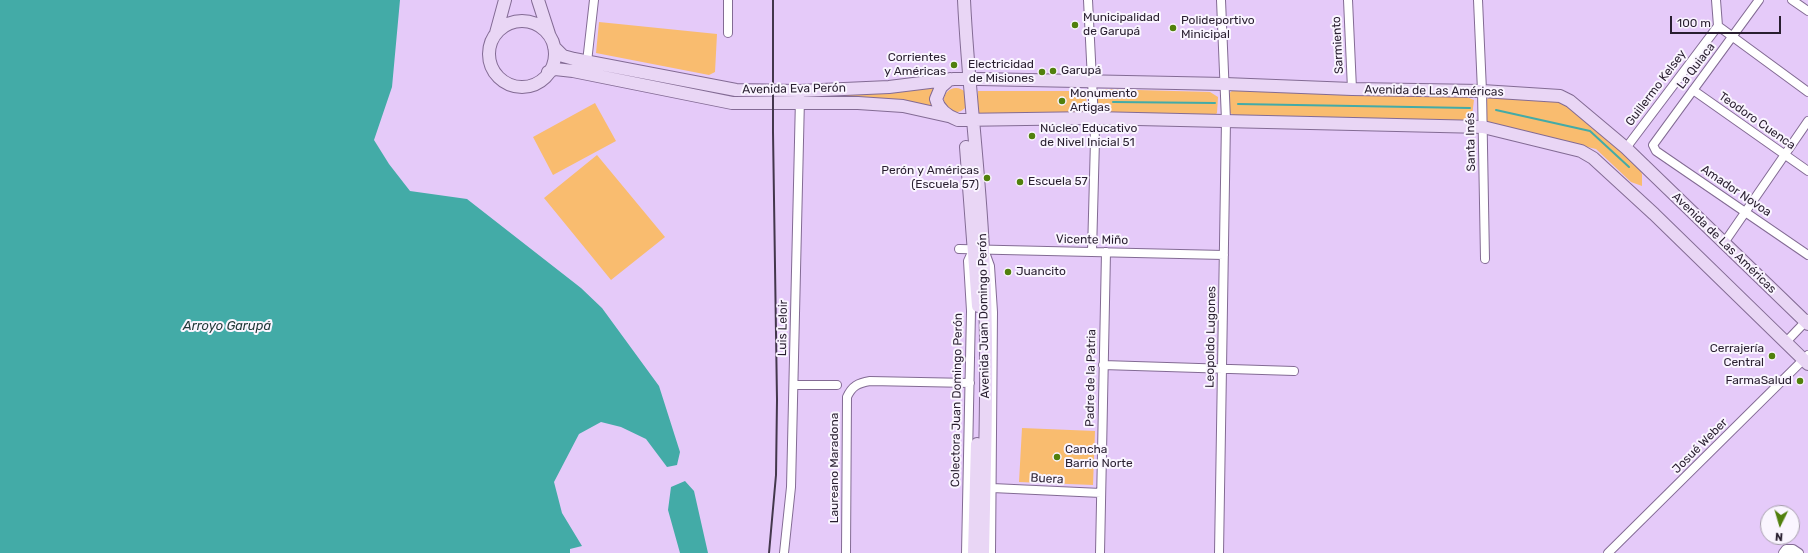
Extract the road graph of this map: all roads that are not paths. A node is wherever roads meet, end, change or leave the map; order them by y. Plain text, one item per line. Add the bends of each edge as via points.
1 (505, 0) edge
2 (538, 0) edge
3 (594, 0) edge
4 (728, 0) edge
5 (964, 0) edge
6 (1088, 0) edge
7 (1221, 0) edge
8 (1348, 0) edge
9 (1478, 0) edge
10 (1716, 0) edge
11 (1759, 0) edge
12 (1792, 0) edge
13 (1808, 11) edge
14 (1718, 26) junction
15 (728, 33) dead end
16 (496, 34) junction
17 (1733, 37) junction
18 (552, 42) junction
19 (587, 62) junction
20 (548, 72) junction
21 (950, 79) junction
22 (969, 79) junction
23 (1092, 82) junction
24 (1225, 84) junction
25 (1352, 90) junction
26 (1693, 90) junction
27 (1482, 91) junction
28 (1808, 92) edge
29 (800, 97) junction
30 (949, 116) junction
31 (1094, 118) junction
32 (968, 119) junction
33 (1226, 120) junction
34 (1808, 121) edge
35 (1483, 126) junction
36 (1653, 145) joint
37 (1626, 148) junction
38 (1784, 155) junction
39 (1808, 171) edge
40 (1745, 213) junction
41 (1724, 243) junction
42 (959, 249) dead end
43 (979, 249) junction
44 (1092, 252) junction
45 (1106, 252) junction
46 (1224, 255) junction
47 (1808, 255) edge
48 (1485, 259) dead end
49 (1807, 322) edge
50 (1786, 342) junction
51 (1807, 359) edge
52 (1103, 365) junction
53 (1222, 370) junction
54 (1294, 371) dead end
55 (970, 383) junction
56 (794, 385) junction
57 (837, 385) dead end
58 (992, 488) junction
59 (1101, 493) junction
60 (784, 553) edge
61 (846, 553) edge
62 (966, 553) edge
63 (974, 553) edge
64 (983, 553) edge
65 (991, 553) edge
66 (1100, 553) edge
67 (1219, 553) edge
68 (1608, 553) edge
69 (1783, 553) edge
70 (1799, 553) edge

1 - 16 main road
2 - 18 main road
3 - 19 street
4 - 15 street
5 - 22 main road, Avenida Juan Domingo Perón
6 - 23 street
7 - 24 street, Leopoldo Lugones
8 - 25 street, Sarmiento
9 - 27 street, Santa Inés
10 - 14 street
11 - 17 street, La Quiaca
12 - 13 street
14 - 17 street
14 - 37 street, Guillermo Kelsey
16 - 18 main road via 505,25 519,21 536,24
16 - 20 main road via 491,42 490,62 501,79 510,84 531,85
17 - 26 street, La Quiaca
17 - 28 street
18 - 19 main road, Avenida Eva Perón via 563,56
18 - 20 main road via 554,58
19 - 29 main road, Avenida Eva Perón via 721,88
20 - 29 main road, Avenida Eva Perón via 555,69 574,71 732,103
21 - 22 main road, Avenida Eva Perón
21 - 29 main road, Avenida Eva Perón
21 - 30 main road via 941,87 936,99
22 - 23 main road, Avenida de Las Américas
22 - 32 main road, Avenida Juan Domingo Perón
23 - 24 main road, Avenida de Las Américas
23 - 31 street
24 - 25 main road, Avenida de Las Américas
24 - 33 street, Leopoldo Lugones
25 - 27 main road, Avenida de Las Américas
26 - 36 street, La Quiaca
26 - 38 street, Teodoro Cuenca
27 - 35 street, Santa Inés
27 - 37 main road, Avenida de Las Américas via 1560,96 1570,101
29 - 30 main road, Avenida Eva Perón via 903,106
29 - 56 street, Luis Leloir
30 - 32 main road, Avenida Eva Perón
31 - 32 main road
31 - 33 main road
31 - 44 street
32 - 43 main road, Avenida Juan Domingo Perón
33 - 35 main road
33 - 46 street, Leopoldo Lugones
34 - 38 street
35 - 48 street, Santa Inés
35 - 50 main road via 1581,151 1593,158
36 - 40 street, Amador Novoa via 1656,151
37 - 41 main road, Avenida de Las Américas
38 - 39 street, Teodoro Cuenca
38 - 40 street
40 - 41 street
40 - 47 street, Amador Novoa
41 - 49 main road, Avenida de Las Américas
42 - 43 street, Vicente Miño
43 - 44 street, Vicente Miño
43 - 55 street, Colectora Juan Domingo Perón via 968,261 971,311
43 - 58 street via 990,266 993,312
43 - 63 main road, Avenida Juan Domingo Perón via 979,383
43 - 64 main road, Avenida Juan Domingo Perón via 986,383
44 - 45 street, Vicente Miño
45 - 46 street, Vicente Miño
45 - 52 street, Padre de la Patria
46 - 53 street, Leopoldo Lugones
49 - 50 street
50 - 51 main road
51 - 68 street, Josué Weber
52 - 53 street
52 - 59 street, Padre de la Patria
53 - 54 street
53 - 67 street, Leopoldo Lugones
55 - 61 street, Laureano Maradona via 870,380 855,385 847,397
55 - 62 street, Colectora Juan Domingo Perón
56 - 57 street
56 - 60 street, Luis Leloir via 791,487
58 - 59 street, Buera
58 - 65 street
59 - 66 street, Padre de la Patria
69 - 70 street via 1793,549

